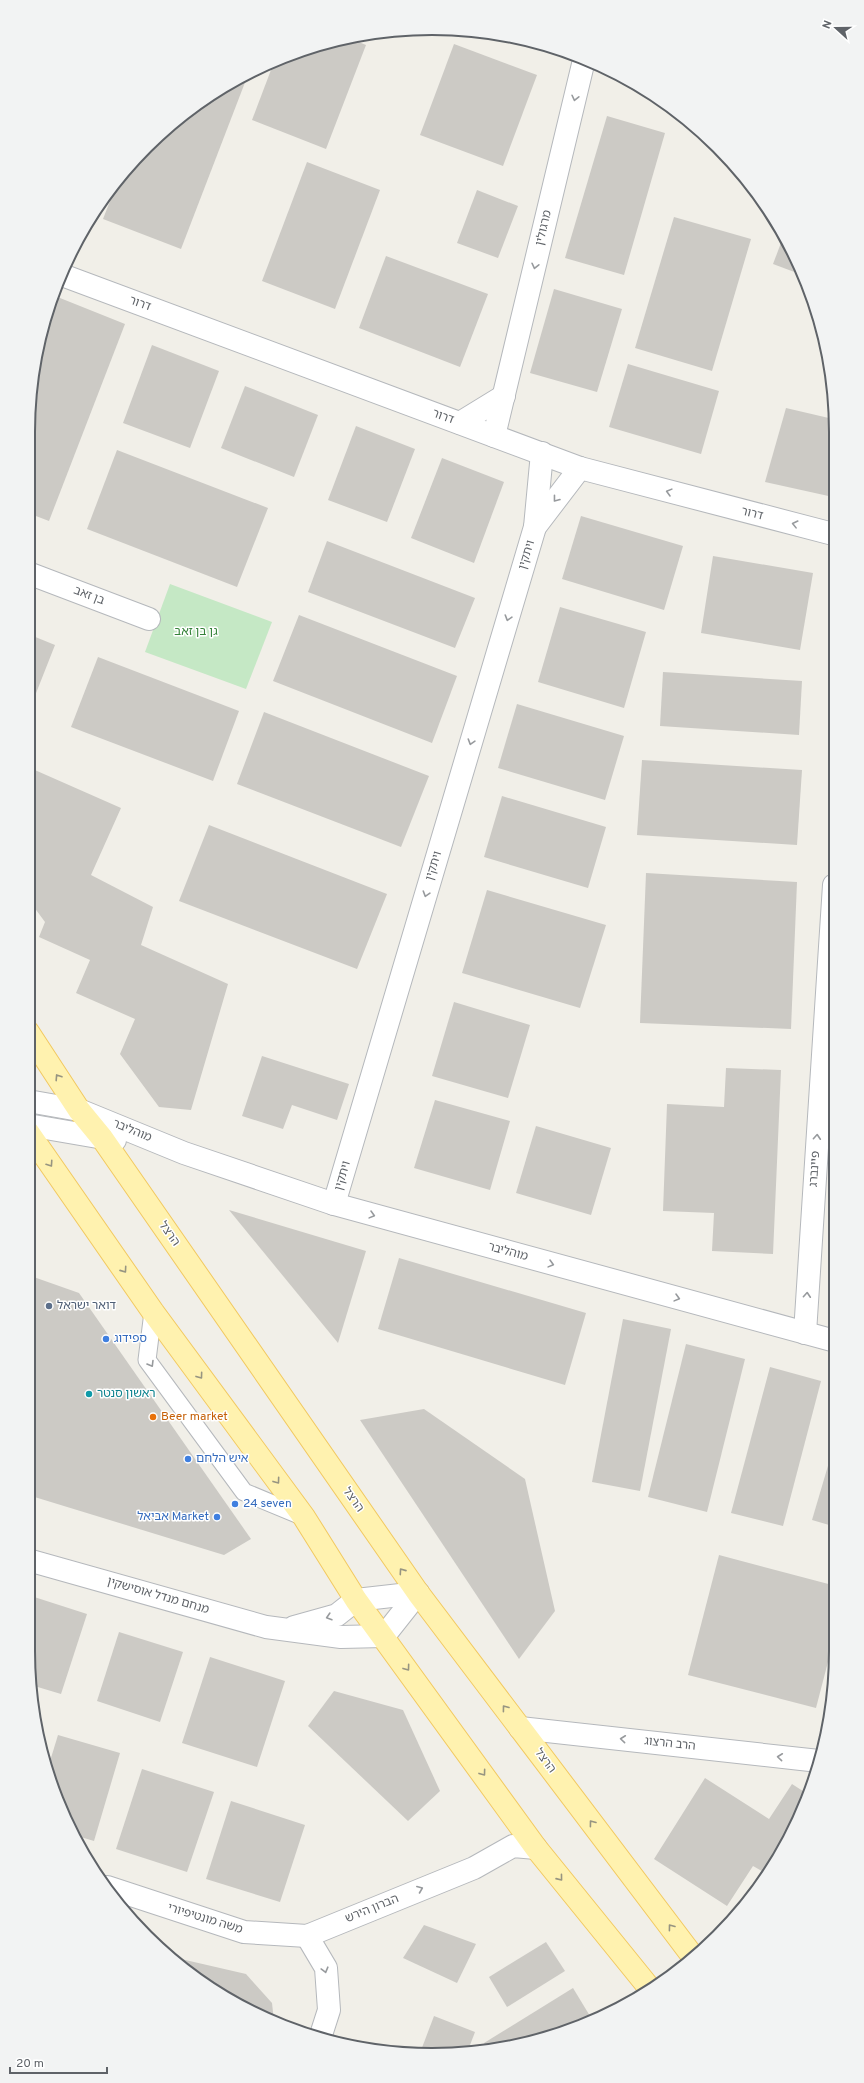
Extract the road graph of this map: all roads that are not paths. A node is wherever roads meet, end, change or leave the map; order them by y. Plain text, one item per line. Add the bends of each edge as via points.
1 (583, 65) edge
2 (67, 277) edge
3 (504, 396) junction
4 (460, 423) junction
5 (494, 436) junction
6 (542, 454) junction
7 (580, 468) junction
8 (535, 527) junction
9 (829, 533) edge
10 (35, 576) edge
11 (149, 619) dead end
12 (829, 962) edge
13 (35, 1043) edge
14 (35, 1102) edge
15 (79, 1110) junction
16 (35, 1126) edge
17 (102, 1138) junction
18 (35, 1142) edge
19 (184, 1153) junction
20 (334, 1204) junction
21 (153, 1312) junction
22 (805, 1333) junction
23 (829, 1340) edge
24 (304, 1517) junction
25 (35, 1562) edge
26 (418, 1592) junction
27 (356, 1600) junction
28 (289, 1629) junction
29 (384, 1636) junction
30 (520, 1728) junction
31 (813, 1760) edge
32 (536, 1848) junction
33 (118, 1894) edge
34 (307, 1936) junction
35 (690, 1953) edge
36 (647, 1985) edge
37 (322, 2032) edge

1 -> 3 street, מרגולין
2 - 4 street, דרור
3 - 4 street
3 - 5 street, מרגולין
4 - 5 street, דרור
5 - 6 street, דרור
6 - 7 street, דרור
6 - 8 street, ויתקין
7 -> 8 street, ויתקין
9 -> 7 street, דרור
8 -> 20 street, ויתקין
10 - 11 street, בן זאב
22 -> 12 street, פיינברג
15 -> 13 main road, הרצל
14 - 15 street, מוהליבר
15 - 17 main road, הרצל
15 - 19 street, מוהליבר
16 - 17 street, מוהליבר
17 - 19 street, מוהליבר
26 -> 17 main road, הרצל
18 -> 21 main road
19 - 20 street, מוהליבר
20 -> 22 street, מוהליבר
21 -> 24 main road
21 -> 24 lane via 147,1360 244,1492
22 - 23 street, מוהליבר
24 - 27 main road
25 - 28 street, מנחם מנדל אוסישקין via 266,1627
26 - 27 street
26 - 29 street
30 -> 26 main road, הרצל
27 -> 28 street, מנחם מנדל אוסישקין via 337,1615
27 - 29 main road
28 - 29 street, מנחם מנדל אוסישקין via 341,1637
29 -> 32 main road
31 -> 30 street, הרב הרצוג
35 -> 30 main road, הרצל
34 -> 32 street, הברון הירש via 474,1868 513,1846
32 -> 36 main road
33 - 34 street, משה מונטיפיורי via 244,1932
34 -> 37 street via 326,1968 329,2010

